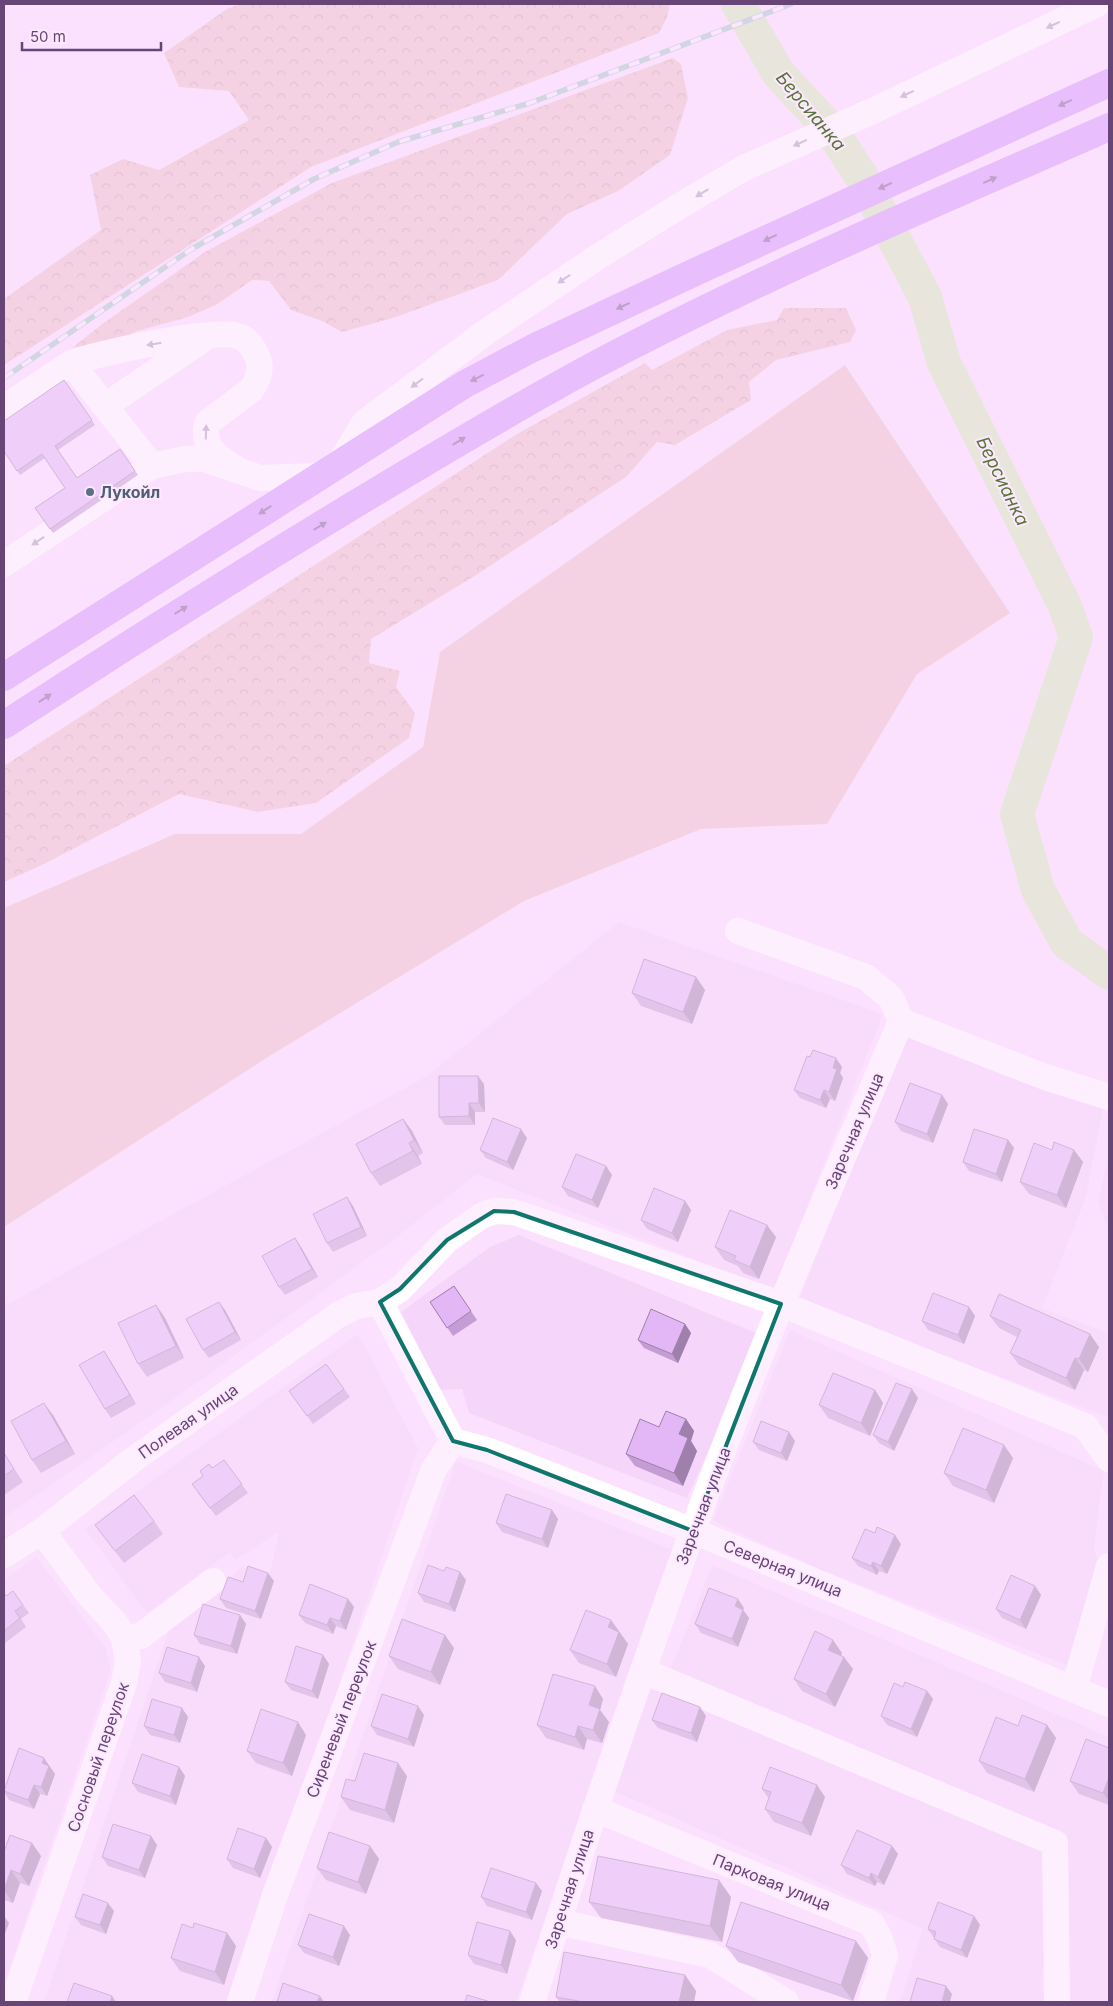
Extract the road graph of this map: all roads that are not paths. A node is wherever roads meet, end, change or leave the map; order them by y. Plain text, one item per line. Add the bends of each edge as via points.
1 (1097, 4) edge
2 (1109, 83) edge
3 (1109, 127) edge
4 (209, 335) junction
5 (71, 363) junction
6 (105, 406) junction
7 (4, 408) edge
8 (342, 460) junction
9 (152, 466) junction
10 (234, 468) junction
11 (317, 476) junction
12 (4, 564) edge
13 (4, 677) edge
14 (4, 725) edge
15 (738, 931) dead end
16 (901, 1021) junction
17 (1109, 1097) edge
18 (380, 1302) junction
19 (781, 1304) junction
20 (453, 1441) junction
21 (1109, 1459) edge
22 (42, 1531) junction
23 (693, 1531) junction
24 (4, 1555) edge
25 (1109, 1566) edge
26 (213, 1581) dead end
27 (124, 1638) junction
28 (643, 1671) junction
29 (1074, 1689) junction
30 (1109, 1704) edge
31 (595, 1809) junction
32 (558, 1922) junction
33 (13, 2002) edge
34 (240, 2002) edge
35 (532, 2002) edge
36 (786, 2002) edge
37 (871, 2002) edge
38 (1057, 2002) edge

1 -> 8 street via 877,109 744,168 607,251 486,332 364,423
2 -> 8 highway via 533,348 457,388
14 -> 3 highway via 167,619 495,419 707,308
4 -> 5 street via 101,353
4 - 6 street
10 -> 4 street via 208,445 207,423 251,390 260,369 254,350 240,336
5 - 6 street
5 - 7 street
6 - 9 street
8 - 11 highway
9 - 10 street via 204,459
9 -> 12 street
10 - 11 street via 260,478
11 -> 13 highway
15 - 16 street via 866,977 891,998
16 - 17 street via 1045,1077
16 - 19 street, Заречная улица
18 - 19 street via 400,1289 447,1240 468,1224 494,1211 514,1212
18 - 20 street
18 - 22 street, Полевая улица via 356,1306 338,1315 134,1459
19 - 21 street via 1085,1426
19 - 23 street, Заречная улица
20 - 23 street, Северная улица via 487,1450
20 - 34 street, Сиреневый переулок via 434,1469 274,1895
22 - 24 street, Полевая улица
22 - 27 street, Сосновый переулок
23 - 28 street, Заречная улица
23 - 29 street, Северная улица
25 - 29 street
26 - 27 street via 141,1636
27 - 33 street, Сосновый переулок via 128,1661 124,1683
28 - 31 street, Заречная улица
28 - 38 street via 1054,1843
29 - 30 street, Северная улица
31 - 32 street, Заречная улица
31 - 37 street, Парковая улица via 870,1922 886,1955
32 - 35 street, Заречная улица
32 - 36 street via 710,1955

